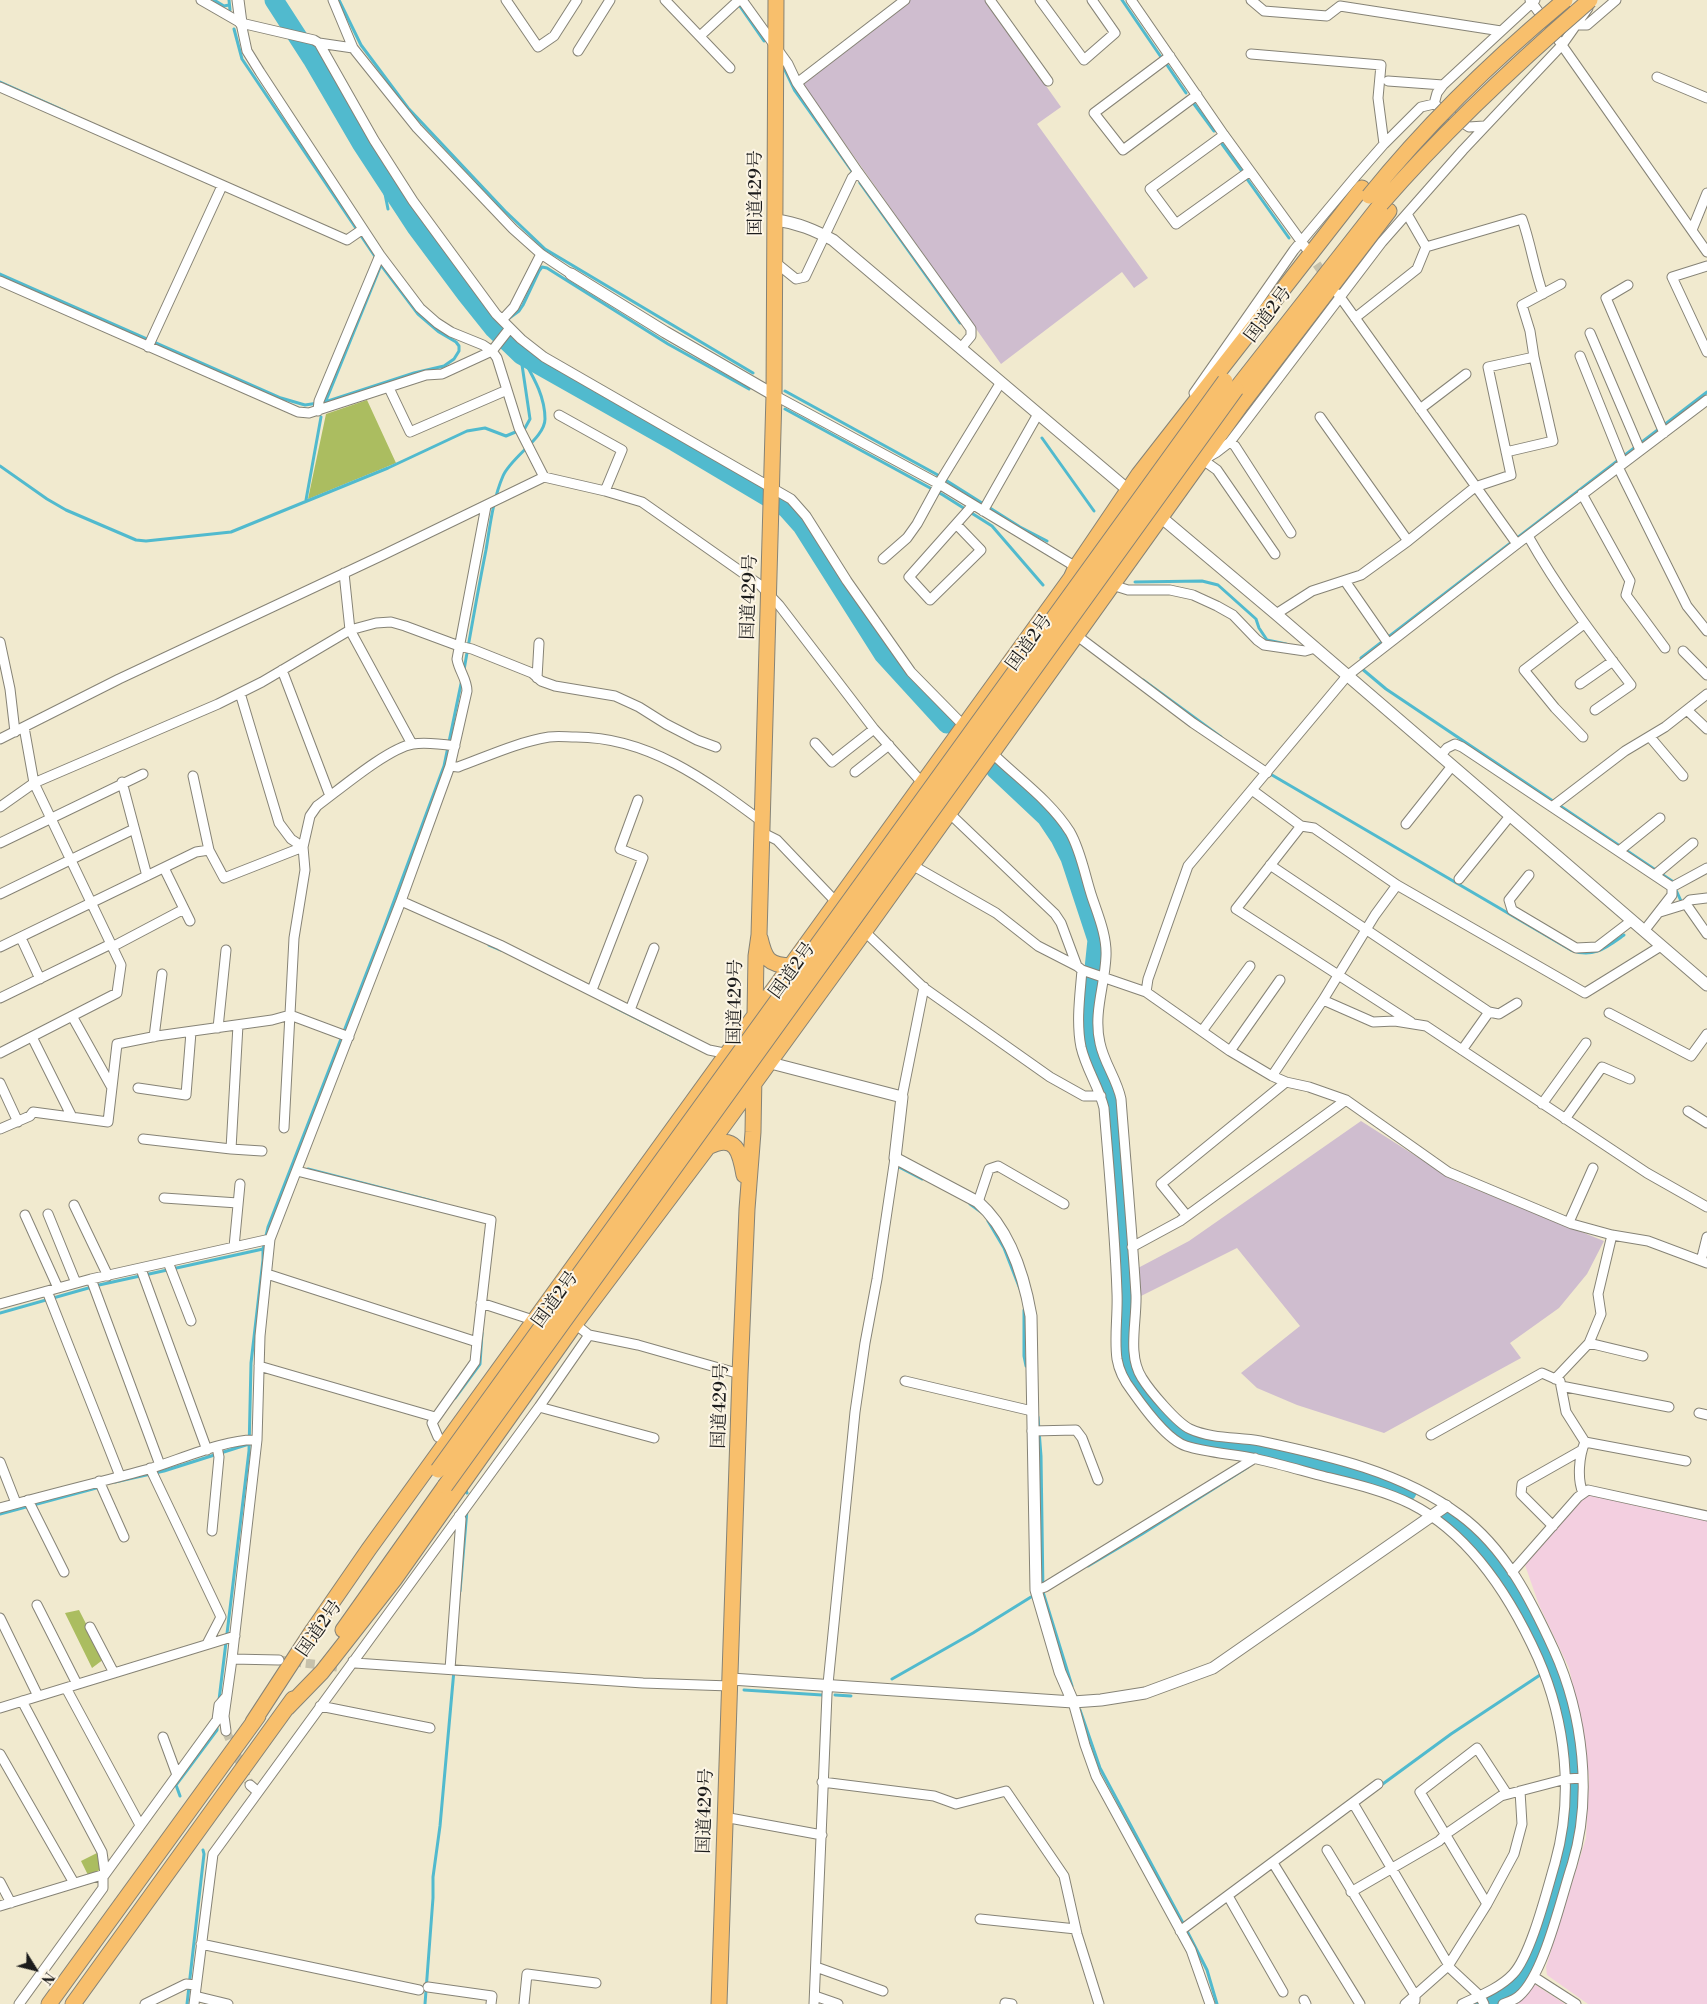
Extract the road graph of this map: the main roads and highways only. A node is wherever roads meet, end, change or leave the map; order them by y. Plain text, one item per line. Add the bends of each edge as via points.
1 (776, 0) edge
2 (1554, 0) edge
3 (1565, 0) edge
4 (1590, 0) edge
5 (1375, 200) junction
6 (1231, 385) junction
7 (759, 934) junction
8 (791, 966) junction
9 (754, 1016) junction
10 (778, 1048) junction
11 (757, 1064) junction
12 (711, 1076) junction
13 (708, 1147) junction
14 (749, 1188) junction
15 (288, 1708) junction
16 (253, 1722) junction
17 (49, 2004) edge
18 (73, 2004) edge
19 (719, 2004) edge

1 - 7 highway, 国道429号 via 774,395
2 - 5 highway via 1498,47 1425,117
3 - 5 highway, 国道2号, bridge via 1431,124 1399,159
4 - 5 highway, 国道2号, bridge via 1511,69
5 - 6 highway, 国道2号 via 1310,268
5 - 8 highway via 1139,474 1070,578
5 - 10 highway via 1203,460
6 - 15 highway, 国道2号, bridge
6 - 16 highway, 国道2号, bridge
7 - 8 highway via 764,956 781,966
7 - 9 highway, 国道429号
8 - 9 highway
9 - 11 highway, 国道429号
9 - 12 highway
10 - 11 highway
10 - 11 highway via 764,1054 757,1050
11 - 12 highway via 750,1068 731,1062
11 - 13 highway
11 - 14 highway, 国道429号
12 - 16 highway via 369,1549
13 - 14 highway via 719,1142 735,1146 740,1153
13 - 15 highway via 575,1324 394,1580 322,1672
14 - 19 highway, 国道429号
15 - 18 highway, 国道2号
16 - 17 highway, 国道2号

